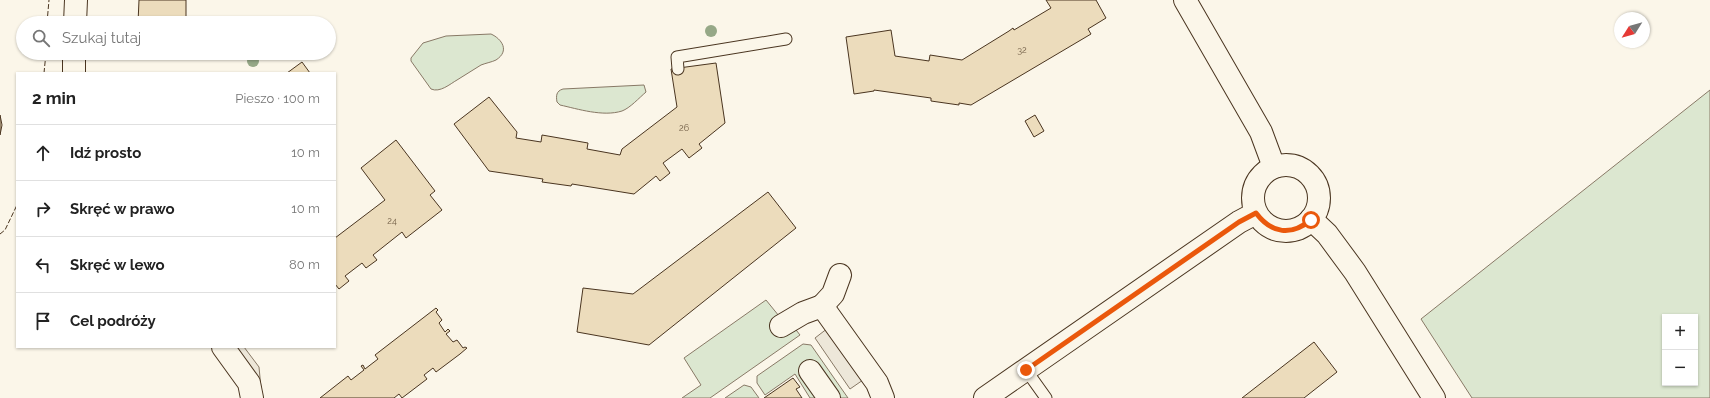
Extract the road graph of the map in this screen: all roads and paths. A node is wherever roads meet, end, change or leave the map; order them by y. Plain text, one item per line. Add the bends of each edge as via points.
1 (76, 0) edge
2 (1185, 0) edge
3 (75, 16) edge
4 (786, 39) dead end
5 (74, 60) edge
6 (678, 69) dead end
7 (74, 72) edge
8 (1274, 167) junction
9 (1256, 213) junction
10 (1311, 220) junction
11 (840, 275) dead end
12 (822, 306) junction
13 (781, 326) dead end
14 (224, 348) edge
15 (810, 370) dead end
16 (1026, 370) junction
17 (252, 398) edge
18 (829, 398) edge
19 (883, 398) edge
20 (985, 398) edge
21 (1046, 398) edge
22 (1434, 398) edge

1 - 3 street
2 - 8 street via 1261,132
4 - 6 lane via 677,57
5 - 7 street
8 - 9 street via 1257,181 1253,202
8 - 10 street via 1296,166 1306,171 1313,179 1318,189 1319,200
9 - 10 street via 1272,228 1282,230 1298,228
9 - 16 street via 1239,222
10 - 22 street via 1327,234 1355,272
11 - 12 street via 833,294
12 - 13 street via 803,313
12 - 19 street via 877,383
14 - 17 street via 250,383
15 - 18 street
16 - 20 street
16 - 21 lane

